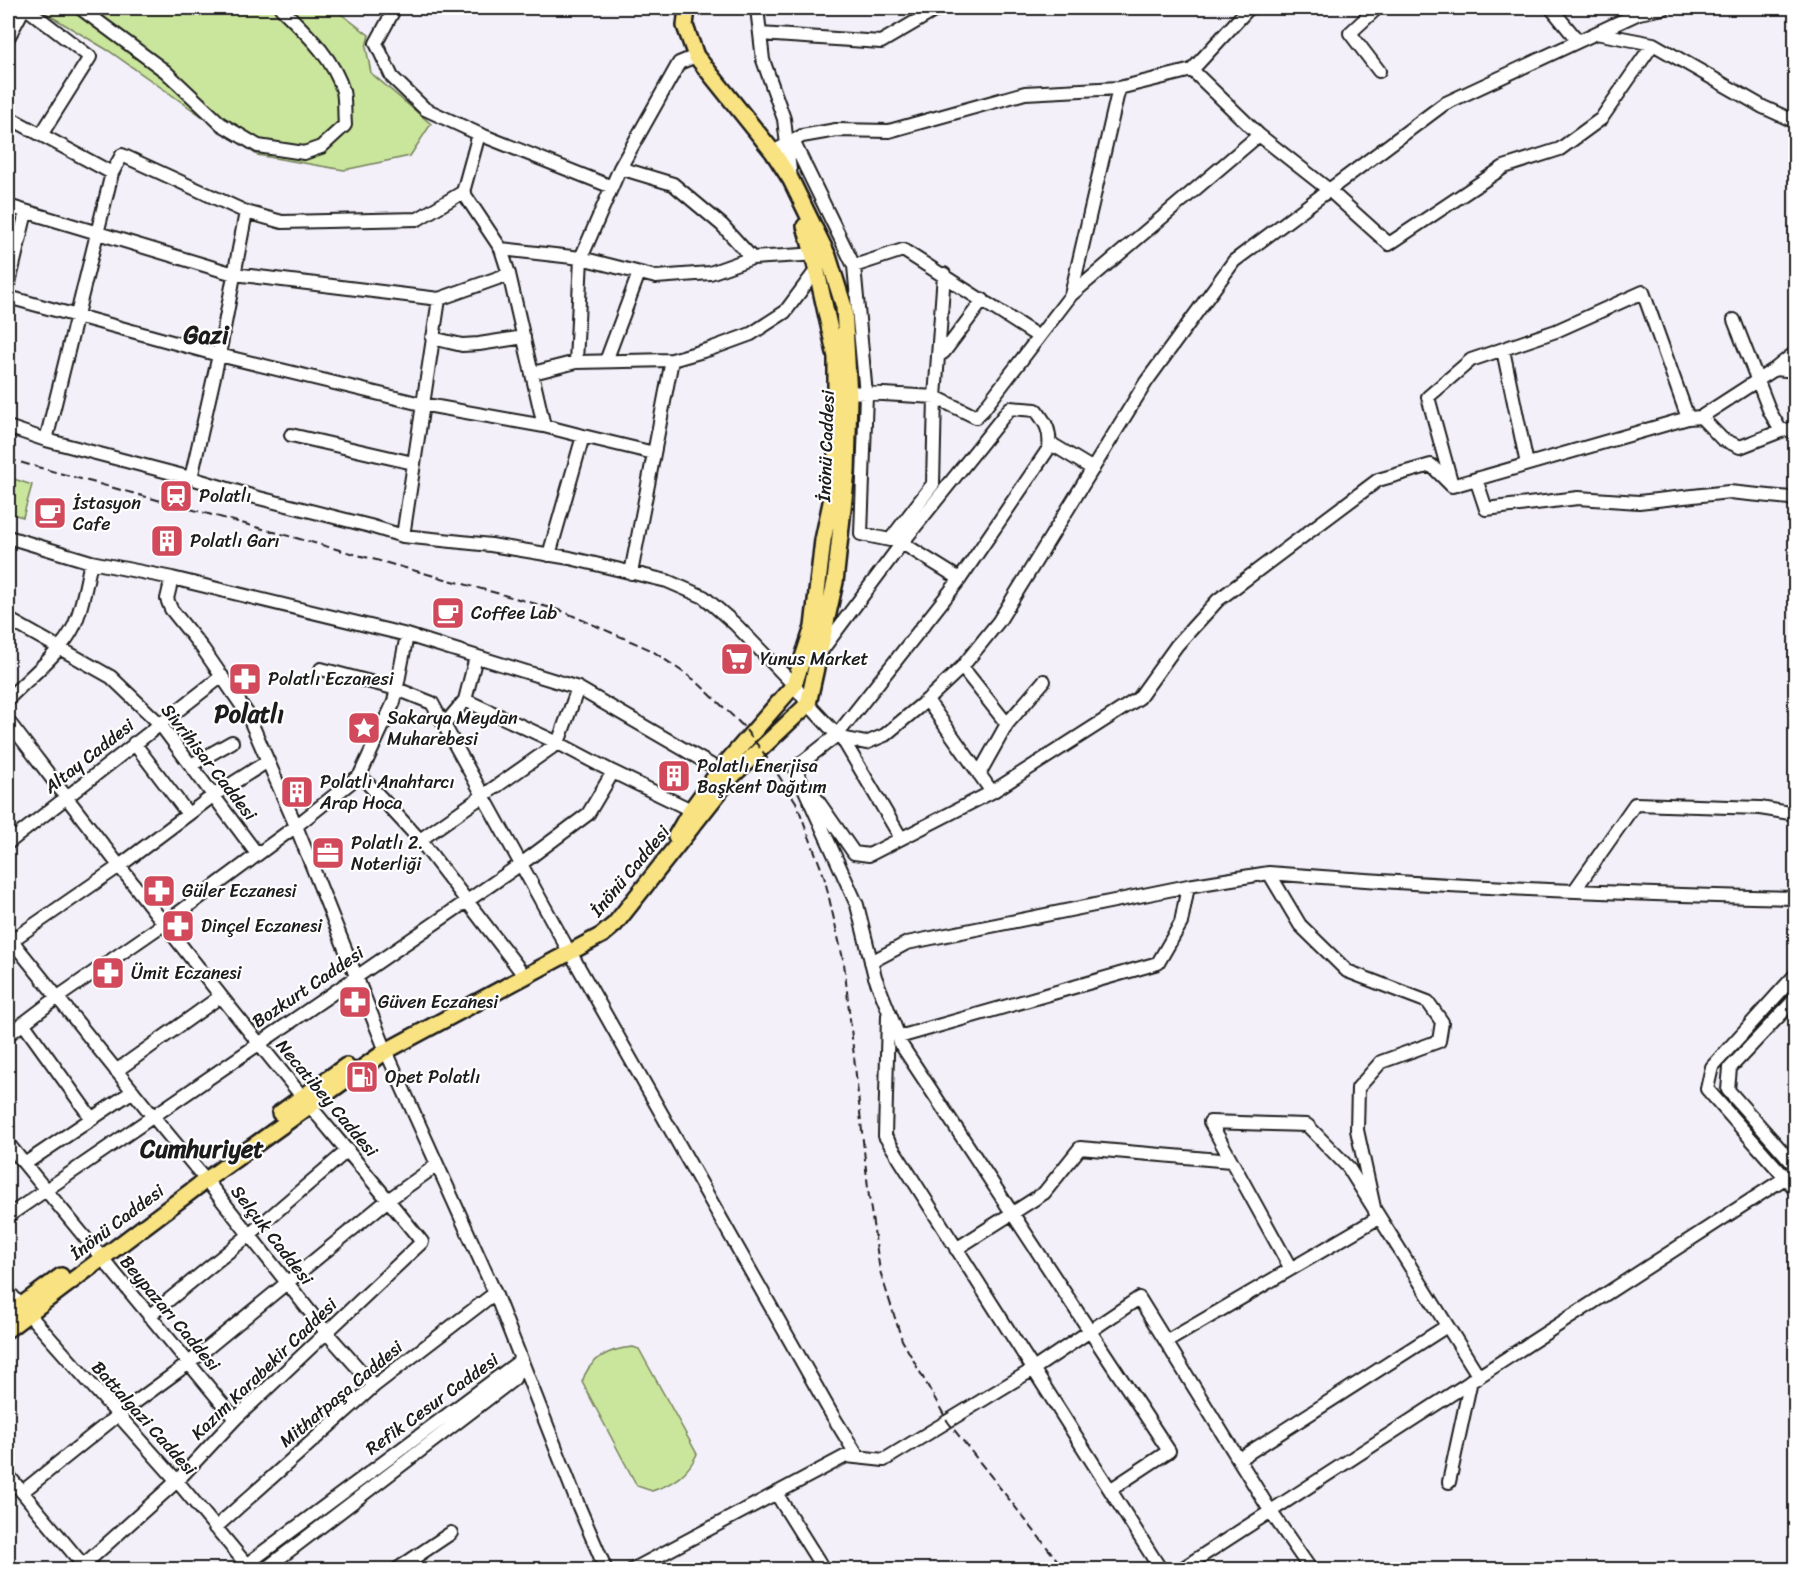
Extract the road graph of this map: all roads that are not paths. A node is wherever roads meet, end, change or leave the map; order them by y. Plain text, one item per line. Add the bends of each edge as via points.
1 (25, 8) edge
2 (80, 8) edge
3 (281, 8) edge
4 (395, 8) edge
5 (687, 8) edge
6 (757, 8) edge
7 (939, 8) edge
8 (1249, 8) edge
9 (1377, 8) edge
10 (1551, 8) edge
11 (1664, 8) edge
12 (1596, 33) junction
13 (760, 34) junction
14 (8, 38) edge
15 (1578, 41) junction
16 (1653, 44) junction
17 (696, 56) junction
18 (1191, 70) junction
19 (1379, 71) dead end
20 (1119, 88) junction
21 (8, 117) edge
22 (1796, 122) edge
23 (479, 134) junction
24 (40, 135) junction
25 (1259, 135) junction
26 (784, 146) junction
27 (620, 168) junction
28 (112, 173) junction
29 (612, 187) junction
30 (1329, 190) junction
31 (463, 192) junction
32 (8, 206) edge
33 (26, 212) junction
34 (246, 212) junction
35 (96, 233) junction
36 (501, 249) junction
37 (821, 255) junction
38 (581, 258) junction
39 (752, 258) junction
40 (854, 266) junction
41 (817, 270) junction
42 (639, 273) junction
43 (234, 274) junction
44 (509, 274) junction
45 (944, 274) junction
46 (8, 286) edge
47 (1071, 295) junction
48 (8, 297) edge
49 (438, 299) junction
50 (983, 300) junction
51 (77, 316) junction
52 (1734, 320) dead end
53 (524, 337) junction
54 (1039, 337) junction
55 (432, 338) junction
56 (1503, 350) junction
57 (1796, 352) edge
58 (219, 355) junction
59 (938, 356) junction
60 (672, 360) junction
61 (606, 361) junction
62 (576, 362) junction
63 (1775, 369) junction
64 (1796, 371) edge
65 (533, 373) junction
66 (1758, 381) junction
67 (849, 392) junction
68 (866, 394) junction
69 (994, 396) junction
70 (935, 397) junction
71 (421, 404) junction
72 (1010, 408) junction
73 (1701, 417) junction
74 (1688, 418) junction
75 (544, 426) junction
76 (8, 427) edge
77 (1796, 428) edge
78 (1780, 431) junction
79 (291, 435) dead end
80 (583, 436) junction
81 (46, 440) junction
82 (1050, 443) junction
83 (654, 453) junction
84 (413, 463) junction
85 (1527, 465) junction
86 (1093, 469) junction
87 (191, 478) junction
88 (1476, 479) junction
89 (1452, 486) junction
90 (1796, 502) edge
91 (403, 536) junction
92 (8, 537) edge
93 (902, 543) junction
94 (549, 555) junction
95 (91, 562) junction
96 (631, 573) junction
97 (172, 578) junction
98 (960, 579) junction
99 (8, 619) edge
100 (407, 635) junction
101 (59, 647) junction
102 (819, 653) junction
103 (476, 657) junction
104 (962, 668) junction
105 (321, 669) dead end
106 (222, 676) junction
107 (1044, 681) dead end
108 (794, 685) junction
109 (578, 688) junction
110 (397, 689) junction
111 (8, 699) edge
112 (465, 700) junction
113 (927, 700) junction
114 (808, 704) junction
115 (8, 721) edge
116 (160, 724) junction
117 (1007, 724) junction
118 (444, 725) junction
119 (839, 736) junction
120 (232, 742) dead end
121 (134, 743) junction
122 (558, 743) junction
123 (268, 761) junction
124 (191, 765) junction
125 (795, 768) junction
126 (613, 772) junction
127 (726, 773) junction
128 (979, 774) junction
129 (360, 775) junction
130 (992, 792) junction
131 (214, 795) junction
132 (482, 796) junction
133 (66, 797) junction
134 (691, 810) junction
135 (188, 814) junction
136 (1796, 814) edge
137 (296, 826) junction
138 (901, 838) junction
139 (420, 840) junction
140 (8, 843) edge
141 (257, 854) junction
142 (521, 864) junction
143 (118, 867) junction
144 (1269, 873) junction
145 (1188, 886) junction
146 (1574, 891) junction
147 (1796, 898) edge
148 (467, 902) junction
149 (165, 923) junction
150 (9, 940) edge
151 (567, 948) junction
152 (871, 962) junction
153 (520, 970) junction
154 (1796, 974) edge
155 (357, 975) junction
156 (221, 996) junction
157 (58, 997) junction
158 (1796, 998) edge
159 (888, 1011) junction
160 (23, 1023) junction
161 (8, 1035) edge
162 (899, 1037) junction
163 (258, 1043) junction
164 (385, 1046) junction
165 (116, 1071) junction
166 (133, 1092) junction
167 (306, 1100) junction
168 (152, 1115) junction
169 (92, 1119) junction
170 (9, 1146) edge
171 (348, 1150) junction
172 (1231, 1161) junction
173 (26, 1163) junction
174 (437, 1165) junction
175 (1796, 1168) edge
176 (203, 1176) junction
177 (1785, 1178) junction
178 (45, 1189) junction
179 (1796, 1190) edge
180 (388, 1200) junction
181 (1013, 1213) junction
182 (1376, 1215) junction
183 (8, 1216) edge
184 (249, 1235) junction
185 (422, 1242) joint
186 (956, 1249) junction
187 (99, 1255) junction
188 (1291, 1269) junction
189 (286, 1282) junction
190 (8, 1291) edge
191 (495, 1293) junction
192 (18, 1312) edge
193 (149, 1316) junction
194 (1447, 1326) junction
195 (8, 1329) edge
196 (326, 1332) junction
197 (1089, 1332) junction
198 (1166, 1342) junction
199 (521, 1360) junction
200 (189, 1363) junction
201 (1032, 1370) junction
202 (1475, 1378) junction
203 (375, 1386) junction
204 (118, 1414) junction
205 (235, 1419) junction
206 (858, 1457) junction
207 (1239, 1459) junction
208 (8, 1475) edge
209 (177, 1481) junction
210 (1449, 1482) dead end
211 (1110, 1491) junction
212 (22, 1492) junction
213 (776, 1493) junction
214 (1271, 1512) junction
215 (215, 1528) junction
216 (451, 1533) dead end
217 (81, 1567) edge
218 (403, 1567) edge
219 (246, 1568) edge
220 (264, 1569) edge
221 (606, 1569) edge
222 (632, 1569) edge
223 (824, 1569) edge
224 (1161, 1569) edge
225 (1180, 1569) edge
226 (1311, 1569) edge

1 - 14 street
1 - 24 street via 90,57
2 - 3 street via 165,71 221,124 258,146 304,153 321,147 345,124 343,93 334,69 317,43
4 - 23 street via 376,43 392,77 426,109
5 - 17 main road, İnönü Caddesi via 685,26
6 - 13 street
7 - 13 street via 881,42
8 - 18 street
9 - 19 street via 1350,33
10 - 15 street
11 - 12 street via 1639,13
12 - 15 street
12 - 16 street
13 - 26 street via 763,60 784,119
15 - 30 street via 1443,104
16 - 22 street
16 - 30 street via 1601,119 1560,150 1504,167 1389,244
17 - 26 main road, İnönü Caddesi
17 - 27 street via 679,63
18 - 20 street
18 - 25 street
20 - 26 street via 1025,93 889,131 836,130 802,136
20 - 47 street
21 - 24 street
23 - 29 street
23 - 31 street
24 - 28 street
25 - 30 street
25 - 47 street
26 - 37 main road, İnönü Caddesi via 791,180
26 - 40 street
27 - 29 street
27 - 39 street via 673,184 722,225
28 - 34 street via 122,155
28 - 35 street
29 - 38 street
30 - 86 street via 1234,261 1146,382
31 - 34 street via 418,219 282,222
31 - 36 street
32 - 33 street
33 - 35 street
33 - 46 street
34 - 43 street
35 - 43 street
35 - 51 street
36 - 38 street
36 - 44 street
37 - 39 street
37 - 41 main road, İnönü Caddesi
37 - 67 main road, İnönü Caddesi via 844,307
38 - 42 street
38 - 62 street
39 - 42 street via 710,273 656,277
40 - 45 street via 903,250
40 - 68 street
41 - 60 street via 785,312 751,334
41 - 108 main road, İnönü Caddesi via 836,357 836,479 823,540 813,627
42 - 61 street
43 - 49 street
43 - 58 street
44 - 49 street
44 - 53 street
45 - 50 street
45 - 59 street
47 - 54 street
48 - 51 street
49 - 55 street
50 - 54 street
50 - 59 street
51 - 58 street
51 - 81 street
52 - 66 street
53 - 55 street via 470,345
53 - 65 street
54 - 69 street
55 - 71 street
56 - 74 street via 1556,331 1643,291
56 - 85 street
56 - 89 street via 1471,360 1428,397
57 - 63 street
58 - 71 street
58 - 87 street
59 - 70 street
60 - 61 street
60 - 83 street
61 - 62 street
62 - 65 street
63 - 64 street
63 - 66 street
65 - 75 street
66 - 73 street
66 - 78 street
67 - 68 street
67 - 102 main road, İnönü Caddesi via 843,515 835,582
68 - 70 street
68 - 70 street via 861,534 890,540 933,484
69 - 70 street via 976,417
69 - 72 street
71 - 75 street
71 - 84 street
72 - 82 street via 1036,410 1047,424
72 - 93 street
73 - 74 street
73 - 78 street via 1722,440 1740,447
74 - 85 street
75 - 80 street
76 - 81 street
77 - 78 street
79 - 84 street
80 - 83 street
80 - 94 street
81 - 87 street
82 - 86 street
82 - 98 street
83 - 96 street
84 - 91 street
85 - 88 street
86 - 104 street via 999,621
87 - 91 street
88 - 89 street
88 - 90 street via 1486,509 1578,498 1639,502 1729,492 1790,498
89 - 130 street via 1431,465 1378,480 1218,600 1177,645 1139,698
91 - 94 street
92 - 95 street
93 - 98 street
93 - 102 street
94 - 96 street
95 - 97 street
95 - 101 street via 73,628
96 - 108 street via 667,581 704,597
97 - 100 street
97 - 106 street via 167,599 171,609
98 - 119 street
99 - 101 street, Sivrihisar Caddesi
100 - 103 street
100 - 110 street
101 - 111 street
101 - 116 street, Sivrihisar Caddesi via 111,677
102 - 114 main road, İnönü Caddesi
103 - 109 street
103 - 112 street
104 - 113 street
104 - 117 street
105 - 110 street
106 - 116 street, Altay Caddesi
106 - 123 street via 248,713
107 - 117 street
108 - 114 street
108 - 127 main road, İnönü Caddesi
109 - 122 street
109 - 127 street
110 - 118 street via 432,703
110 - 129 street
112 - 118 street
112 - 122 street
113 - 119 street via 885,735 866,742
113 - 128 street
114 - 119 street
114 - 127 main road, İnönü Caddesi
115 - 133 street, Necatibey Caddesi
116 - 121 street, Altay Caddesi
116 - 124 street, Sivrihisar Caddesi
117 - 128 street
118 - 132 street
119 - 125 street
119 - 138 street
120 - 124 street
121 - 133 street, Altay Caddesi
121 - 135 street
122 - 126 street
122 - 132 street
123 - 131 street
123 - 137 street
124 - 131 street, Sivrihisar Caddesi
125 - 138 street via 854,853 869,855
125 - 152 street via 857,905
126 - 134 street
126 - 142 street, Bozkurt Caddesi via 588,814
127 - 134 main road, İnönü Caddesi
127 - 151 main road, İnönü Caddesi via 615,924 602,935
128 - 130 street
129 - 137 street
129 - 139 street
130 - 138 street
131 - 135 street
131 - 141 street, Sivrihisar Caddesi
132 - 139 street
132 - 142 street
133 - 140 street, Altay Caddesi
133 - 143 street, Necatibey Caddesi
134 - 151 main road, İnönü Caddesi via 668,851 612,916
135 - 143 street
136 - 146 street via 1760,808 1635,804
137 - 141 street
137 - 155 street
139 - 148 street
141 - 149 street
142 - 148 street, Bozkurt Caddesi
142 - 151 street
143 - 149 street, Necatibey Caddesi
143 - 150 street
144 - 145 street
144 - 146 street
144 - 182 street via 1300,925 1347,971 1428,1002 1442,1022 1438,1041 1381,1062 1358,1088 1357,1130
145 - 152 street via 907,943
145 - 162 street via 1181,923 1158,963
146 - 147 street
148 - 153 street
148 - 155 street, Bozkurt Caddesi
149 - 156 street, Necatibey Caddesi
149 - 157 street
150 - 157 street, Selçuk Caddesi
151 - 153 main road, İnönü Caddesi
151 - 164 main road, İnönü Caddesi
151 - 206 street
152 - 159 street
153 - 164 main road, İnönü Caddesi
154 - 177 street via 1712,1067 1707,1089
155 - 163 street, Bozkurt Caddesi
155 - 164 street
156 - 163 street, Necatibey Caddesi
156 - 165 street
157 - 160 street
157 - 165 street, Selçuk Caddesi
158 - 175 street via 1730,1068 1728,1090
159 - 162 street
159 - 186 street via 885,1136
160 - 161 street
160 - 169 street
162 - 181 street
163 - 167 street, Necatibey Caddesi
163 - 168 street, Bozkurt Caddesi
164 - 167 main road, İnönü Caddesi
164 - 174 street
165 - 166 street, Selçuk Caddesi
166 - 168 street, Selçuk Caddesi
166 - 169 street
167 - 171 street, Necatibey Caddesi
167 - 176 main road, İnönü Caddesi
168 - 176 street, Selçuk Caddesi
168 - 178 street, Bozkurt Caddesi
169 - 173 street
170 - 173 street, Beypazarı Caddesi
171 - 180 street, Necatibey Caddesi
171 - 184 street
172 - 181 street via 1080,1148 1044,1193
172 - 182 street via 1210,1122 1307,1125 1348,1167
172 - 188 street
173 - 178 street, Beypazarı Caddesi
174 - 180 street
174 - 191 street
175 - 177 street
176 - 184 street, Selçuk Caddesi
176 - 187 main road, İnönü Caddesi
177 - 179 street
177 - 202 street
178 - 183 street, Bozkurt Caddesi
178 - 187 street, Beypazarı Caddesi
180 - 185 street, Necatibey Caddesi
180 - 189 street
181 - 186 street
181 - 197 street
182 - 188 street
182 - 194 street
184 - 189 street, Selçuk Caddesi
184 - 193 street
185 - 196 street, Kazım Karabekir Caddesi
186 - 201 street
187 - 192 main road, İnönü Caddesi
187 - 193 street, Beypazarı Caddesi
188 - 198 street
189 - 196 street, Selçuk Caddesi
189 - 200 street
190 - 192 street, Battalgazi Caddesi
191 - 199 street
191 - 203 street, Mithatpaşa Caddesi
192 - 195 main road, İnönü Caddesi
192 - 204 street, Battalgazi Caddesi
193 - 200 street, Beypazarı Caddesi
194 - 202 street
194 - 207 street
196 - 203 street, Selçuk Caddesi
196 - 205 street, Kazım Karabekir Caddesi
197 - 198 street via 1139,1298
197 - 201 street
197 - 211 street via 1169,1451
198 - 207 street
199 - 219 street, Refik Cesur Caddesi
199 - 220 street, Refik Cesur Caddesi via 514,1379
199 - 221 street
200 - 204 street
200 - 205 street, Beypazarı Caddesi
201 - 206 street via 884,1460
201 - 211 street
202 - 210 street
202 - 214 street
203 - 215 street, Mithatpaşa Caddesi
204 - 209 street, Battalgazi Caddesi
204 - 212 street
205 - 209 street, Kazım Karabekir Caddesi
206 - 213 street via 846,1456
207 - 214 street
208 - 212 street
209 - 215 street, Battalgazi Caddesi
209 - 217 street, Kazım Karabekir Caddesi
211 - 224 street
212 - 217 street
213 - 222 street
213 - 223 street
214 - 225 street
214 - 226 street
215 - 219 street, Battalgazi Caddesi
216 - 218 street

